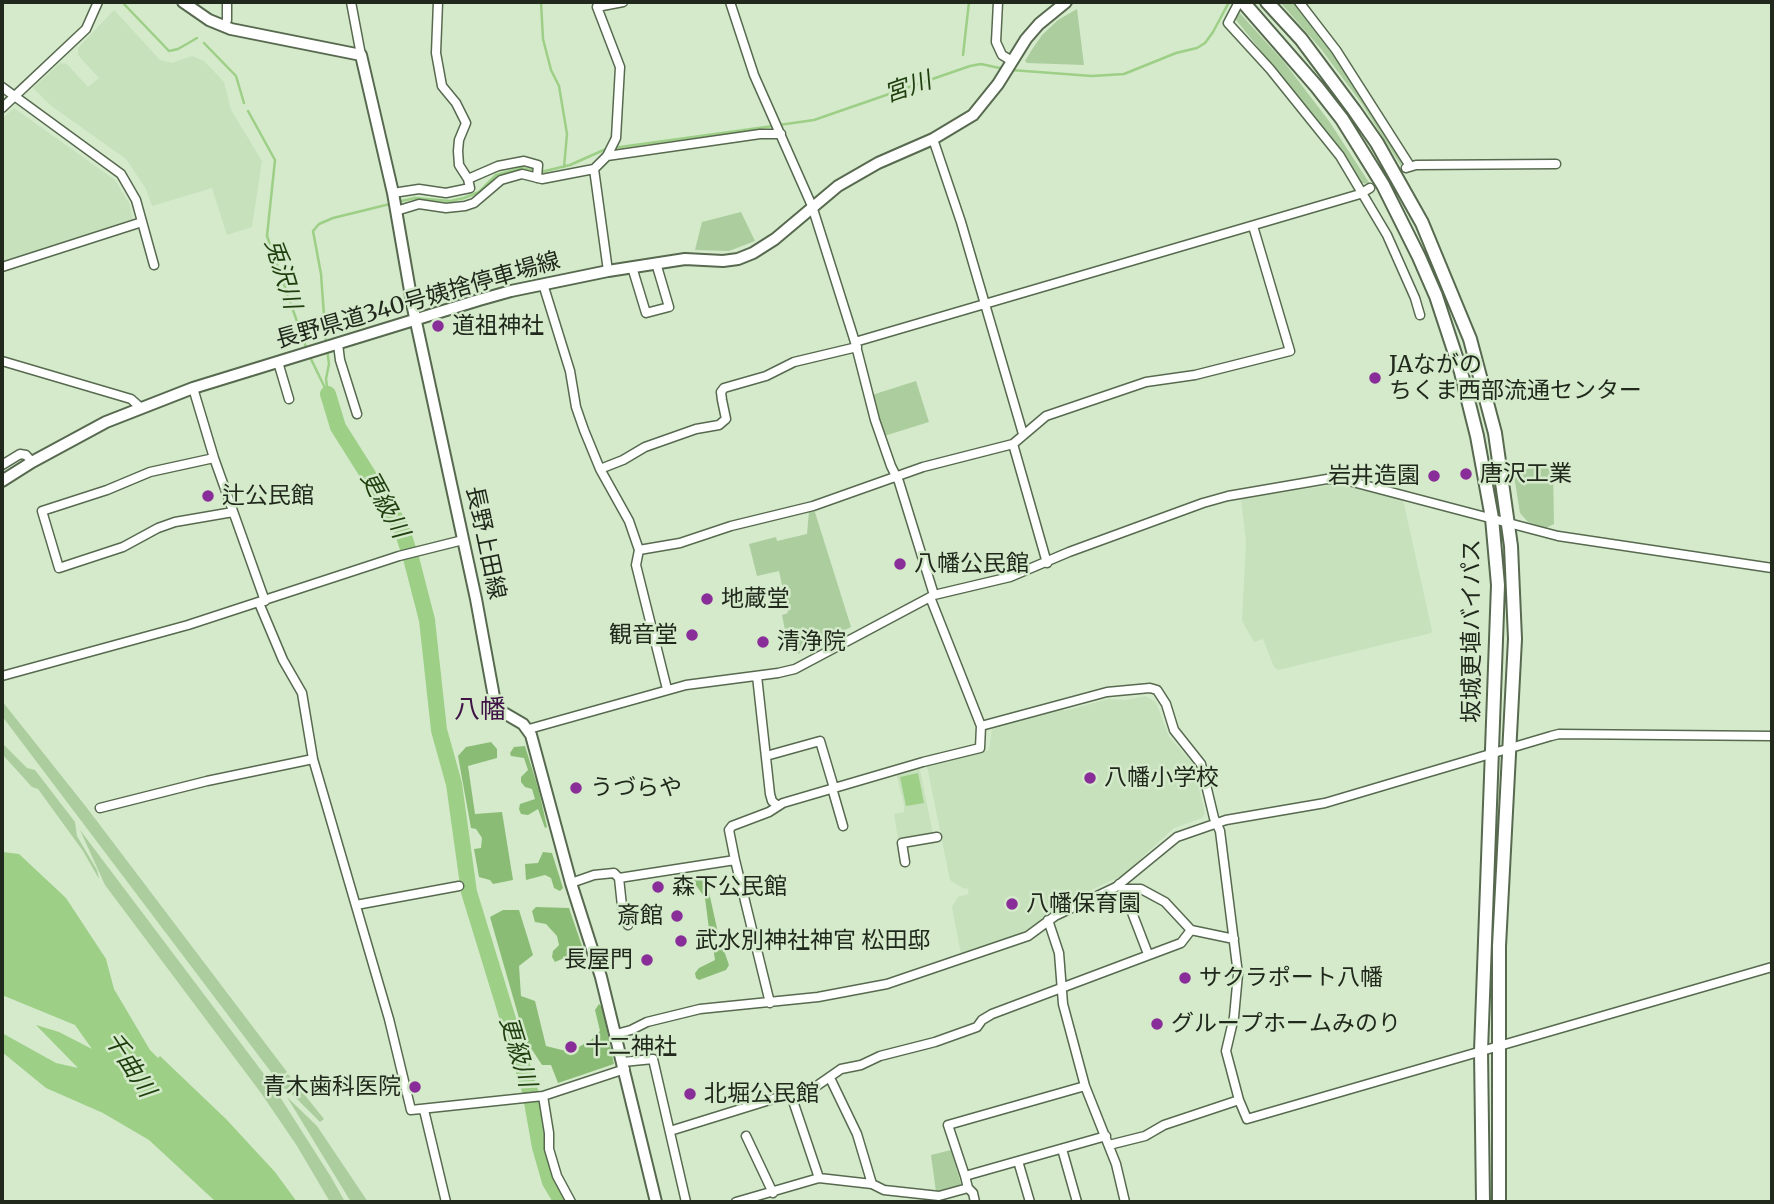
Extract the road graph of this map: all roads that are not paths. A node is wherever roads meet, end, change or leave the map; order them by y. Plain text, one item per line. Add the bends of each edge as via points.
1 (98, 2) edge
2 (183, 2) edge
3 (227, 2) edge
4 (351, 2) edge
5 (438, 2) edge
6 (624, 2) edge
7 (730, 2) edge
8 (998, 2) edge
9 (1066, 2) edge
10 (1267, 2) edge
11 (1299, 2) edge
12 (1242, 3) edge
13 (596, 5) edge
14 (223, 26) junction
15 (361, 55) junction
16 (1009, 67) junction
17 (2, 87) edge
18 (15, 96) junction
19 (2, 108) edge
20 (780, 132) junction
21 (933, 139) junction
22 (608, 155) junction
23 (1556, 164) dead end
24 (594, 169) junction
25 (537, 177) junction
26 (468, 179) junction
27 (1370, 188) dead end
28 (1360, 194) junction
29 (395, 203) junction
30 (812, 206) junction
31 (142, 222) junction
32 (1253, 226) junction
33 (656, 263) junction
34 (154, 265) dead end
35 (2, 267) edge
36 (632, 267) junction
37 (608, 271) junction
38 (543, 284) junction
39 (985, 303) junction
40 (1420, 314) dead end
41 (415, 320) junction
42 (337, 345) junction
43 (856, 345) junction
44 (2, 361) edge
45 (278, 362) junction
46 (193, 388) junction
47 (289, 399) dead end
48 (141, 408) junction
49 (357, 414) dead end
50 (1023, 434) junction
51 (1013, 444) junction
52 (214, 458) junction
53 (32, 462) junction
54 (2, 465) edge
55 (600, 469) junction
56 (896, 478) junction
57 (2, 481) edge
58 (233, 512) junction
59 (1492, 518) junction
60 (1508, 523) junction
61 (463, 540) junction
62 (639, 550) junction
63 (1048, 563) junction
64 (1772, 568) edge
65 (932, 596) junction
66 (262, 602) junction
67 (2, 676) edge
68 (757, 676) junction
69 (667, 689) junction
70 (981, 726) junction
71 (529, 729) junction
72 (1772, 736) edge
73 (1509, 749) junction
74 (1492, 754) junction
75 (766, 756) junction
76 (313, 759) junction
77 (833, 788) junction
78 (778, 806) junction
79 (100, 808) dead end
80 (1217, 822) junction
81 (843, 826) dead end
82 (937, 837) dead end
83 (735, 860) junction
84 (905, 862) dead end
85 (620, 878) junction
86 (571, 883) junction
87 (459, 886) dead end
88 (1121, 887) junction
89 (356, 905) junction
90 (1048, 920) junction
91 (628, 925) dead end
92 (1191, 930) junction
93 (1234, 939) junction
94 (1148, 954) junction
95 (1772, 967) edge
96 (1063, 987) junction
97 (770, 1003) junction
98 (616, 1034) junction
99 (1498, 1047) junction
100 (1481, 1051) junction
101 (624, 1065) junction
102 (830, 1078) junction
103 (1086, 1086) junction
104 (790, 1092) junction
105 (542, 1096) junction
106 (1239, 1100) junction
107 (424, 1110) junction
108 (670, 1131) junction
109 (746, 1136) dead end
110 (1107, 1141) junction
111 (1062, 1149) junction
112 (1018, 1161) junction
113 (965, 1176) junction
114 (819, 1178) junction
115 (872, 1184) junction
116 (968, 1188) junction
117 (773, 1193) junction
118 (446, 1202) edge
119 (571, 1202) edge
120 (656, 1202) edge
121 (686, 1202) edge
122 (736, 1202) edge
123 (975, 1202) edge
124 (1030, 1202) edge
125 (1076, 1202) edge
126 (1125, 1202) edge
127 (1483, 1202) edge
128 (1499, 1202) edge

1 - 18 street via 86,29
2 - 14 main road
3 - 14 street
4 - 15 street
5 - 26 street via 436,53 442,86 465,116 458,151 459,165
6 - 13 street
7 - 20 street via 754,75
8 - 16 street via 996,41
9 - 16 main road, 長野県道340号姨捨停車場線 via 1039,24
10 - 60 highway, 坂城更埴バイパス via 1301,38 1354,110 1422,223 1485,390
11 - 23 street via 1336,50 1407,168
12 - 28 street via 1228,23 1340,156
12 - 59 highway, 坂城更埴バイパス via 1342,119 1383,185 1419,257 1461,372
13 - 22 street via 620,67 616,138
14 - 15 main road
15 - 29 main road, 長野上田線
16 - 21 main road, 長野県道340号姨捨停車場線 via 973,115
17 - 18 street
18 - 19 street
18 - 31 street via 121,174
20 - 22 street
20 - 30 street
21 - 30 main road, 長野県道340号姨捨停車場線 via 858,174
21 - 39 street
22 - 24 street
24 - 25 street
24 - 37 street
25 - 26 street via 538,166 517,162
25 - 29 street via 522,174 501,180 465,206
26 - 29 street via 470,188 446,193 419,189
27 - 28 street
28 - 32 street
28 - 40 street via 1387,235
29 - 41 main road, 長野上田線
30 - 33 main road, 長野県道340号姨捨停車場線 via 775,239 738,259
30 - 43 street
31 - 34 street
31 - 35 street
32 - 39 street
32 - 50 street via 1290,351 1146,382 1045,416
33 - 36 main road, 長野県道340号姨捨停車場線
33 - 36 street via 669,307 646,313
36 - 37 main road, 長野県道340号姨捨停車場線
37 - 38 main road, 長野県道340号姨捨停車場線
38 - 41 main road, 長野県道340号姨捨停車場線
38 - 55 street via 570,371 576,407
39 - 43 street
39 - 50 street
41 - 42 main road, 長野県道340号姨捨停車場線
41 - 61 main road, 長野上田線
42 - 45 main road, 長野県道340号姨捨停車場線
42 - 49 street
43 - 55 street via 724,388 726,419 719,425 645,447
43 - 56 street via 867,396
44 - 48 street via 131,399
45 - 46 main road, 長野県道340号姨捨停車場線
45 - 47 street
46 - 48 main road, 長野県道340号姨捨停車場線
46 - 52 street
48 - 53 main road, 長野県道340号姨捨停車場線
50 - 51 street
51 - 56 street
51 - 63 street
52 - 58 street
52 - 58 street via 150,472 42,511 59,568 123,547 175,522
53 - 54 street via 20,454
53 - 57 main road, 長野県道340号姨捨停車場線
55 - 62 street via 629,521
56 - 62 street via 789,513
56 - 65 street
58 - 66 street
59 - 60 street
59 - 63 street via 1345,480 1327,480 1203,503
59 - 74 highway, 坂城更埴バイパス via 1498,585
60 - 64 street via 1558,536
60 - 73 highway, 坂城更埴バイパス via 1515,639
61 - 66 street
61 - 71 main road, 長野上田線 via 495,701 502,712
62 - 69 street via 636,565
63 - 65 street
65 - 68 street via 795,669
65 - 70 street
66 - 67 street
66 - 76 street via 283,660 302,693
68 - 69 street
68 - 75 street
69 - 71 street
70 - 77 street via 981,748
70 - 80 street via 1107,692 1157,690 1174,730 1201,764
71 - 86 main road
72 - 73 street via 1559,734
73 - 74 street
73 - 99 highway, 坂城更埴バイパス
74 - 80 street via 1325,803
74 - 100 highway, 坂城更埴バイパス
75 - 77 street via 820,741
75 - 78 street via 770,794
76 - 79 street
76 - 89 street
77 - 78 street
77 - 81 street
78 - 83 street via 732,826
80 - 88 street via 1177,837
80 - 93 street
82 - 84 street via 902,843
83 - 85 street
83 - 97 street
85 - 86 street via 614,873 594,875
85 - 91 street
86 - 98 main road
87 - 89 street
88 - 90 street
88 - 92 street via 1141,889 1165,902
88 - 94 street
89 - 107 street via 411,1110
90 - 96 street via 1059,953
90 - 97 street via 1028,936 887,985
92 - 93 street
92 - 94 street via 1181,943
93 - 106 street via 1237,990 1226,1051
94 - 96 street
95 - 99 street
96 - 102 street via 992,1014 977,1027 880,1055 841,1069
96 - 103 street via 1063,1004
97 - 98 street via 700,1009
98 - 101 main road
99 - 100 street
99 - 128 highway, 坂城更埴バイパス
100 - 106 street via 1247,1119
100 - 127 highway, 坂城更埴バイパス
101 - 105 street
101 - 108 street via 653,1059
101 - 120 main road
102 - 104 street
102 - 115 street via 857,1134
103 - 110 street
103 - 113 street via 948,1125
104 - 108 street
104 - 114 street
105 - 107 street
105 - 119 street via 549,1149
106 - 110 street via 1145,1136
107 - 118 street
108 - 121 street
109 - 117 street
110 - 111 street
110 - 126 street
111 - 112 street
111 - 125 street
112 - 113 street
112 - 124 street
113 - 116 street
114 - 115 street
114 - 117 street
115 - 116 street via 884,1190 939,1196
116 - 123 street
117 - 122 street

